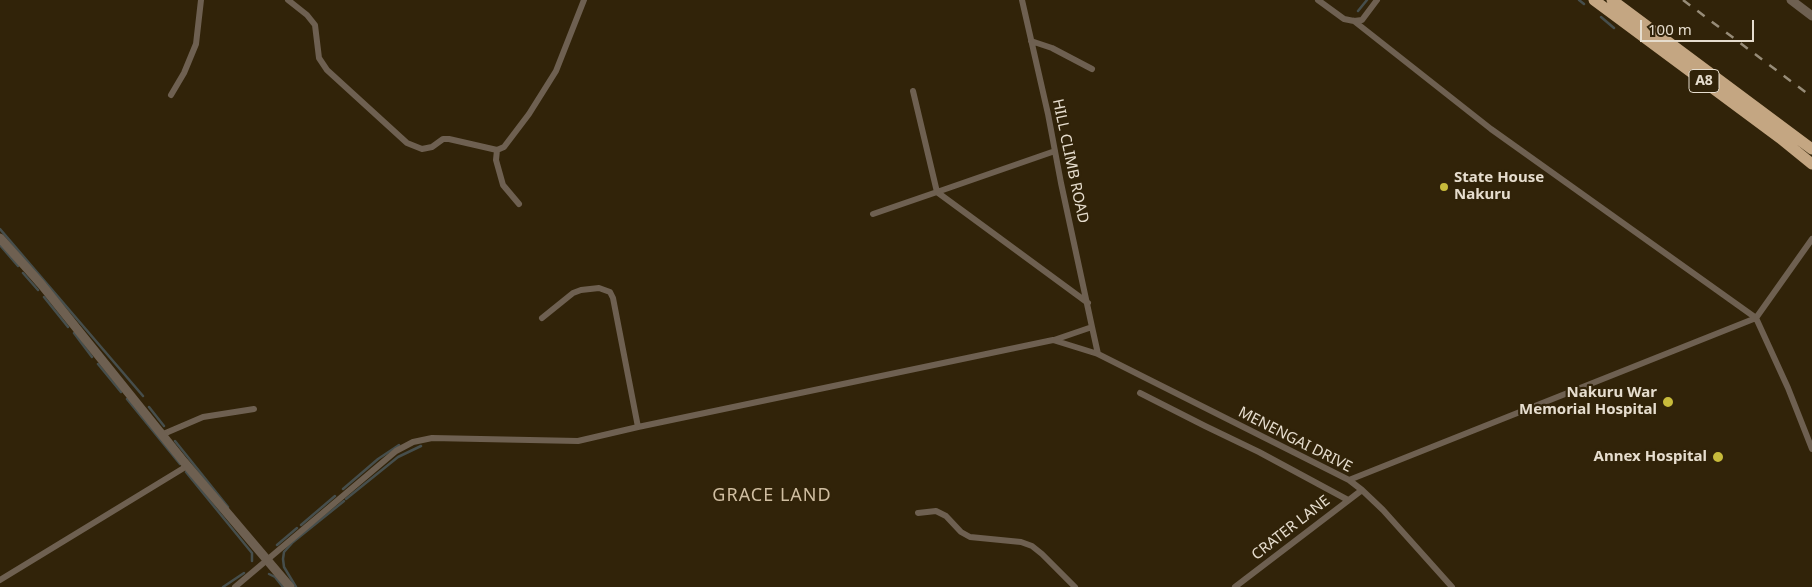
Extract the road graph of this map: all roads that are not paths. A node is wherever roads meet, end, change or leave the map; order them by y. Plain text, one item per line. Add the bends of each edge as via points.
1 (201, 0) edge
2 (288, 0) edge
3 (584, 0) edge
4 (1022, 0) edge
5 (1318, 0) edge
6 (1378, 0) edge
7 (1594, 0) edge
8 (1612, 0) edge
9 (1797, 2) edge
10 (1812, 16) edge
11 (1354, 21) junction
12 (1031, 41) junction
13 (1092, 69) dead end
14 (913, 91) dead end
15 (171, 95) dead end
16 (1812, 149) edge
17 (497, 150) junction
18 (1055, 151) junction
19 (1812, 164) edge
20 (937, 192) junction
21 (519, 204) dead end
22 (872, 214) dead end
23 (0, 238) edge
24 (1812, 239) edge
25 (1088, 303) junction
26 (542, 318) dead end
27 (1756, 318) junction
28 (1092, 327) junction
29 (1054, 340) junction
30 (1098, 354) junction
31 (1140, 392) dead end
32 (254, 409) dead end
33 (638, 427) junction
34 (161, 435) junction
35 (1812, 449) edge
36 (186, 466) junction
37 (1349, 480) junction
38 (1362, 490) junction
39 (1348, 500) junction
40 (918, 512) dead end
41 (267, 559) junction
42 (0, 580) edge
43 (235, 587) edge
44 (290, 587) edge
45 (1075, 587) edge
46 (1236, 587) edge
47 (1452, 587) edge

1 - 15 street via 196,44
2 - 17 street via 316,25 319,58 326,70 407,143 422,149 448,139
3 - 17 street via 556,71 529,114 504,146
4 - 12 street, HILL CLIMB ROAD
5 - 11 street via 1344,19
6 - 11 street via 1362,20
7 - 19 highway, A8
8 - 16 highway, A8
9 - 10 street
11 - 27 street via 1491,129
12 - 13 street
12 - 18 street, HILL CLIMB ROAD
14 - 20 street
17 - 21 street via 496,160 503,185
18 - 20 street
18 - 25 street, HILL CLIMB ROAD
20 - 22 street
20 - 25 street
23 - 34 street via 41,284
24 - 27 street
25 - 28 street, HILL CLIMB ROAD
26 - 33 street via 573,293 599,288 610,292
27 - 35 street
27 - 37 street
28 - 29 street
28 - 30 street, HILL CLIMB ROAD
29 - 30 street, MENENGAI DRIVE
29 - 33 street
30 - 37 street, MENENGAI DRIVE
31 - 39 street
32 - 34 street via 204,417
33 - 41 street via 578,441 432,438 413,442 396,451
34 - 36 street
36 - 41 street
36 - 42 street
37 - 38 street, MENENGAI DRIVE
38 - 39 street, CRATER LANE
38 - 47 street, MENENGAI DRIVE
39 - 46 street, CRATER LANE
40 - 45 street via 936,511 970,537 1032,546
41 - 43 street
41 - 44 street

